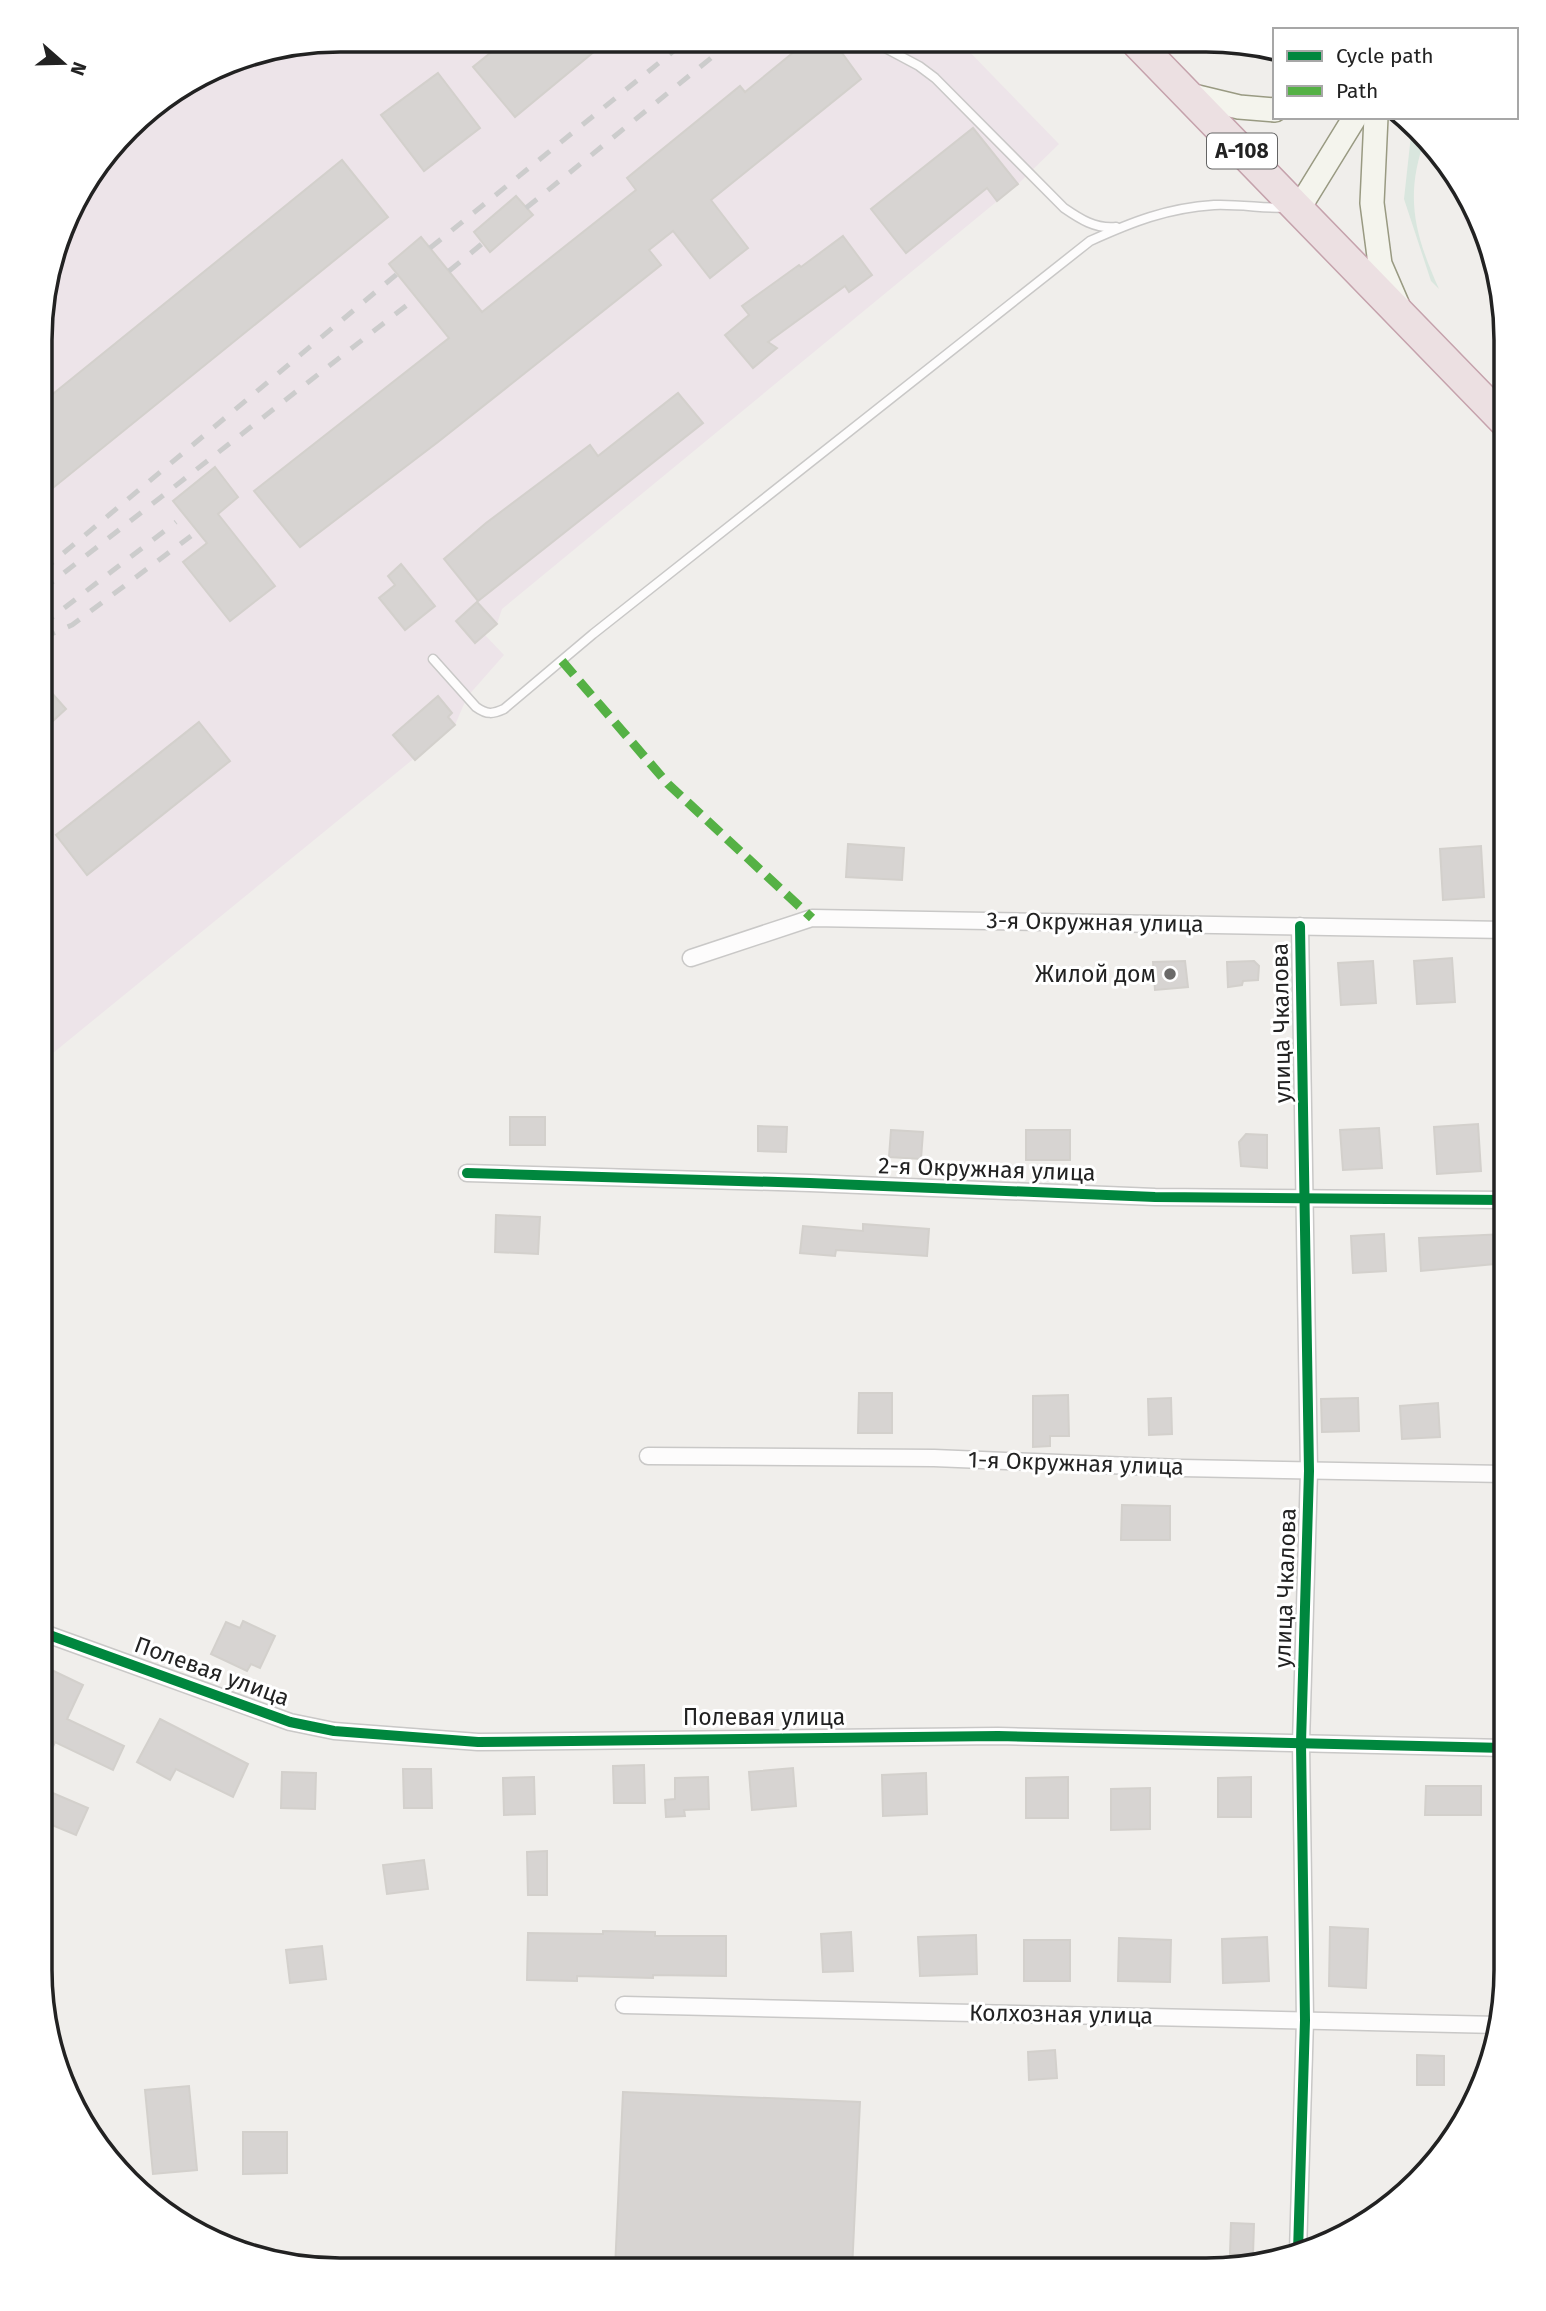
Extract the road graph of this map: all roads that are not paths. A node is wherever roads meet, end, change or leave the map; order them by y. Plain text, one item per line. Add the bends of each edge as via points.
1 (889, 52) edge
2 (1146, 52) edge
3 (1185, 93) junction
4 (1273, 110) edge
5 (1354, 119) edge
6 (1376, 119) edge
7 (1298, 208) junction
8 (1123, 226) junction
9 (1404, 317) junction
10 (1494, 411) edge
11 (433, 659) dead end
12 (1300, 926) junction
13 (1494, 930) edge
14 (691, 958) dead end
15 (467, 1173) dead end
16 (1306, 1197) junction
17 (1494, 1200) edge
18 (648, 1456) dead end
19 (1309, 1471) junction
20 (1494, 1474) edge
21 (52, 1637) edge
22 (1301, 1743) junction
23 (1494, 1748) edge
24 (624, 2005) dead end
25 (1305, 2020) junction
26 (1488, 2025) edge
27 (1298, 2243) edge

1 - 8 lane via 935,78 1064,208 1100,227
2 - 3 highway, А-108
3 - 4 main road via 1239,107
3 - 7 highway, А-108
5 - 7 main road
6 - 9 main road via 1372,203 1380,264
7 - 8 lane via 1186,208
7 - 9 highway, А-108
8 - 11 lane via 1090,241 504,709 484,713
9 - 10 highway, А-108
12 - 13 street, 3-я Окружная улица
12 - 14 street, 3-я Окружная улица via 812,918
12 - 16 street, улица Чкалова
15 - 16 street, 2-я Окружная улица via 1155,1197
16 - 17 street, 2-я Окружная улица
16 - 19 street, улица Чкалова
18 - 19 street, 1-я Окружная улица via 934,1458
19 - 20 street, 1-я Окружная улица
19 - 22 street, улица Чкалова
21 - 22 street, Полевая улица via 290,1721 334,1731 478,1742 998,1736
22 - 23 street, Полевая улица
22 - 25 street, улица Чкалова
24 - 25 street, Колхозная улица
25 - 26 street, Колхозная улица
25 - 27 street, улица Чкалова

